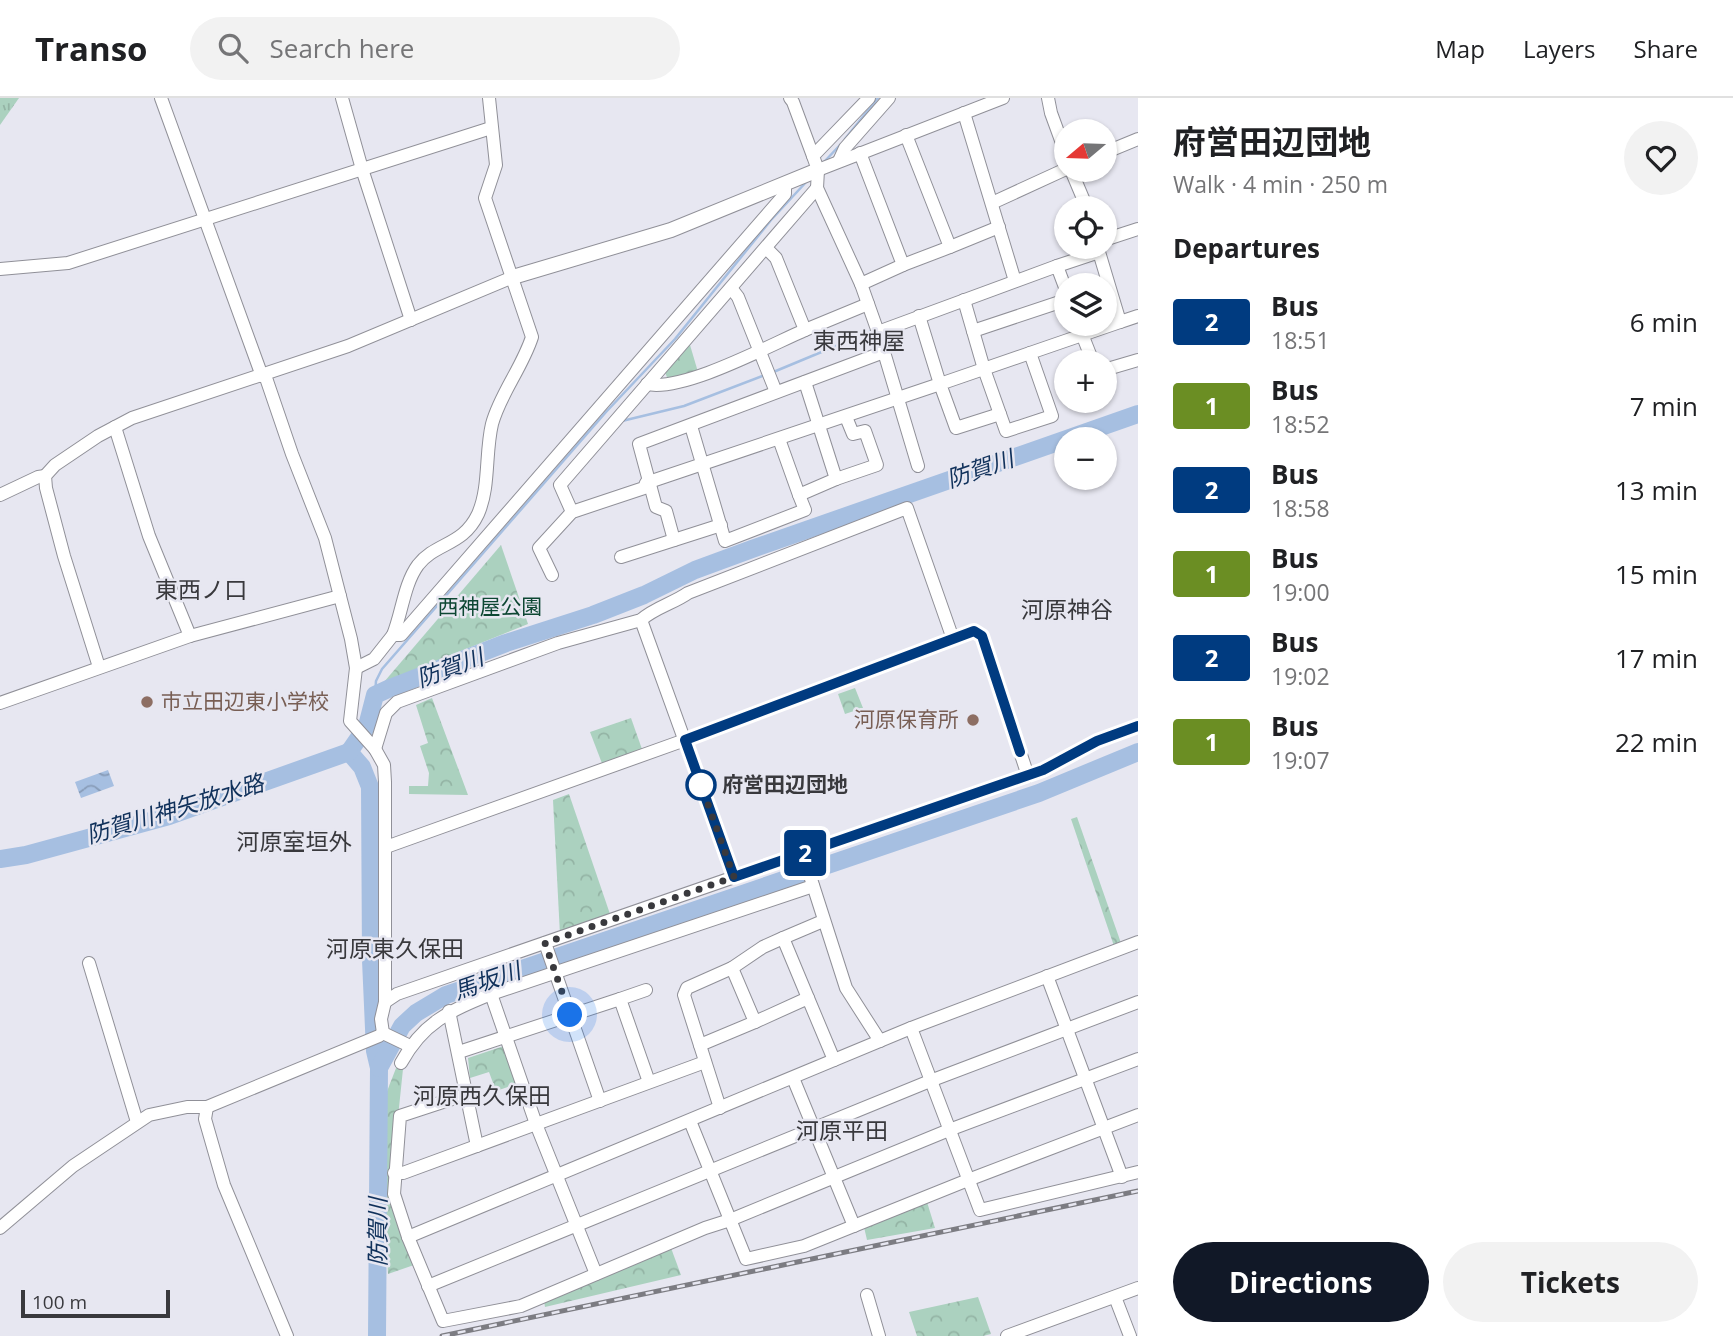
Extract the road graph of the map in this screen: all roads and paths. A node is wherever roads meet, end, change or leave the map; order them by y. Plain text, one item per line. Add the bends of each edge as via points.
1 (161, 98) edge
2 (342, 98) edge
3 (790, 98) edge
4 (869, 98) edge
5 (888, 98) edge
6 (1003, 98) edge
7 (1048, 98) edge
8 (493, 99) edge
9 (964, 113) junction
10 (1054, 121) edge
11 (491, 128) junction
12 (905, 135) junction
13 (1138, 139) edge
14 (1117, 148) edge
15 (860, 153) junction
16 (813, 156) junction
17 (839, 161) junction
18 (362, 169) junction
19 (818, 170) junction
20 (1054, 175) edge
21 (785, 184) junction
22 (817, 188) junction
23 (992, 203) junction
24 (205, 220) junction
25 (999, 227) junction
26 (1138, 229) edge
27 (1117, 239) edge
28 (766, 247) junction
29 (950, 247) junction
30 (1072, 259) edge
31 (1104, 259) edge
32 (903, 265) junction
33 (1057, 266) junction
34 (0, 269) edge
35 (1060, 273) edge
36 (513, 277) junction
37 (1015, 281) junction
38 (861, 284) junction
39 (731, 288) junction
40 (964, 300) junction
41 (868, 304) junction
42 (1054, 304) edge
43 (919, 316) junction
44 (1138, 316) edge
45 (411, 320) junction
46 (1120, 322) junction
47 (1117, 323) edge
48 (877, 328) junction
49 (805, 330) junction
50 (973, 331) junction
51 (1068, 336) edge
52 (760, 349) junction
53 (884, 352) junction
54 (1031, 353) junction
55 (1138, 360) edge
56 (1117, 366) edge
57 (984, 369) junction
58 (263, 375) junction
59 (805, 382) junction
60 (647, 384) junction
61 (940, 384) junction
62 (776, 392) junction
63 (898, 398) junction
64 (1000, 414) junction
65 (846, 417) junction
66 (691, 426) junction
67 (819, 426) junction
68 (115, 427) junction
69 (779, 439) junction
70 (551, 462) junction
71 (703, 465) junction
72 (918, 466) dead end
73 (46, 476) junction
74 (836, 479) junction
75 (650, 482) junction
76 (561, 485) junction
77 (0, 495) edge
78 (799, 495) junction
79 (572, 512) junction
80 (721, 526) junction
81 (674, 540) junction
82 (621, 557) dead end
83 (552, 575) dead end
84 (340, 596) junction
85 (641, 620) junction
86 (393, 635) junction
87 (190, 636) junction
88 (953, 639) junction
89 (99, 667) junction
90 (356, 668) junction
91 (0, 703) edge
92 (1138, 726) edge
93 (685, 740) junction
94 (372, 746) junction
95 (1028, 776) junction
96 (386, 847) junction
97 (804, 856) junction
98 (734, 877) junction
99 (812, 882) junction
100 (823, 921) junction
101 (783, 938) junction
102 (1138, 942) edge
103 (546, 947) junction
104 (89, 963) dead end
105 (554, 968) junction
106 (732, 968) junction
107 (1047, 976) junction
108 (646, 990) dead end
109 (491, 994) junction
110 (808, 998) junction
111 (620, 999) junction
112 (385, 1002) junction
113 (1138, 1002) edge
114 (449, 1011) junction
115 (570, 1015) junction
116 (755, 1022) junction
117 (911, 1028) junction
118 (1067, 1029) junction
119 (379, 1036) junction
120 (505, 1036) junction
121 (880, 1041) junction
122 (407, 1044) junction
123 (700, 1045) junction
124 (459, 1052) junction
125 (1138, 1059) edge
126 (834, 1060) junction
127 (705, 1062) junction
128 (401, 1063) dead end
129 (793, 1077) junction
130 (1086, 1079) junction
131 (930, 1080) junction
132 (649, 1082) junction
133 (467, 1094) junction
134 (600, 1101) junction
135 (207, 1107) junction
136 (720, 1108) junction
137 (1138, 1115) edge
138 (690, 1121) junction
139 (137, 1122) junction
140 (536, 1124) junction
141 (814, 1128) junction
142 (1104, 1128) junction
143 (949, 1130) junction
144 (477, 1146) junction
145 (710, 1170) junction
146 (1138, 1172) edge
147 (394, 1173) junction
148 (834, 1176) junction
149 (556, 1177) junction
150 (1122, 1177) junction
151 (968, 1180) junction
152 (730, 1220) junction
153 (576, 1225) junction
154 (854, 1226) junction
155 (0, 1228) edge
156 (408, 1237) junction
157 (596, 1274) junction
158 (428, 1286) junction
159 (1138, 1288) edge
160 (867, 1295) dead end
161 (1115, 1297) junction
162 (1030, 1332) edge
163 (287, 1336) edge
164 (879, 1336) edge
165 (1007, 1336) edge
166 (1130, 1336) edge

1 - 24 street
2 - 18 street
3 - 16 street
4 - 16 street
5 - 17 street
6 - 9 street
7 - 10 street
8 - 11 street
9 - 12 street
9 - 23 street
11 - 18 street
11 - 36 street via 496,165 485,198
12 - 15 street
12 - 29 street
13 - 14 street
15 - 17 street
15 - 32 street
16 - 19 street
17 - 19 street
18 - 24 street
18 - 45 street
19 - 21 street
19 - 22 street
20 - 23 street
21 - 36 street via 671,230
21 - 70 street via 785,194
22 - 28 street
22 - 38 street
23 - 25 street
24 - 34 street via 68,263
24 - 58 street
25 - 29 street
25 - 37 street
26 - 27 street
28 - 39 street
28 - 49 street via 776,258
29 - 32 street
30 - 33 street
31 - 46 street
32 - 38 street
33 - 35 street
33 - 37 street
36 - 45 street
36 - 86 street via 532,337 492,422 479,512 467,532 419,564
37 - 40 street
38 - 41 street
39 - 52 street
39 - 60 street
40 - 43 street
40 - 50 street
41 - 48 street
41 - 49 street
42 - 50 street
43 - 48 street
43 - 61 street
44 - 46 street
45 - 58 street
46 - 47 street
48 - 53 street
49 - 52 street
50 - 57 street
51 - 54 street
52 - 60 street via 697,377
52 - 62 street
53 - 59 street
53 - 63 street
54 - 57 street
54 - 64 street via 1052,416 1006,431
55 - 56 street
57 - 61 street
57 - 64 street
58 - 68 street
58 - 84 street via 325,538
59 - 62 street
59 - 67 street
60 - 76 street
61 - 63 street
61 - 64 street via 956,428
62 - 66 street
63 - 65 street
63 - 72 street
65 - 67 street
65 - 74 street via 853,434 865,431 877,465
66 - 71 street
66 - 75 street via 639,444
67 - 69 street
67 - 74 street
68 - 73 street
68 - 87 street via 149,536
69 - 71 street
69 - 78 street
70 - 76 street
70 - 86 street via 401,635
71 - 75 street
71 - 80 street
73 - 77 street
73 - 89 street via 64,556
74 - 78 street
75 - 79 street
75 - 81 street via 656,507 666,510
76 - 79 street
78 - 80 street via 805,510 725,541
79 - 83 street via 539,548
80 - 81 street
81 - 82 street
84 - 87 street
84 - 90 street
85 - 88 street via 688,593 907,508
85 - 93 street
85 - 94 street via 558,643 397,702 386,713
86 - 90 street via 374,659
87 - 89 street
88 - 93 street
88 - 95 street via 974,631 982,636
89 - 91 street
90 - 94 street via 350,721
92 - 95 street
93 - 96 street
93 - 98 street
94 - 96 street via 384,765
95 - 97 street
96 - 112 street
97 - 98 street
97 - 99 street
98 - 103 street
99 - 100 street
99 - 105 street
100 - 101 street
100 - 121 street via 846,988
101 - 106 street
101 - 110 street
102 - 107 street
103 - 105 street
103 - 112 street via 397,994
104 - 139 street
105 - 109 street
105 - 115 street
106 - 116 street
106 - 123 street via 687,989 684,995
107 - 117 street
107 - 118 street
108 - 111 street
109 - 114 street
109 - 120 street
110 - 116 street
110 - 126 street
111 - 115 street
111 - 132 street
112 - 119 street
113 - 118 street
114 - 122 street
114 - 124 street
115 - 120 street
115 - 134 street
116 - 123 street
117 - 121 street
117 - 131 street
118 - 130 street
118 - 131 street
119 - 122 street
119 - 135 street
120 - 124 street
120 - 140 street
121 - 126 street
122 - 128 street
123 - 127 street
124 - 133 street
125 - 130 street
126 - 129 street
127 - 132 street
127 - 136 street
129 - 136 street
129 - 141 street
130 - 142 street
130 - 143 street
131 - 141 street
131 - 143 street
132 - 134 street
133 - 144 street
133 - 147 street via 400,1116
134 - 140 street
135 - 139 street via 168,1110
135 - 163 street via 205,1118 224,1185
136 - 138 street
137 - 142 street
138 - 145 street
138 - 149 street
139 - 155 street via 73,1166
140 - 144 street
140 - 149 street
141 - 145 street
141 - 148 street
142 - 150 street
142 - 151 street
143 - 148 street
143 - 151 street
144 - 147 street
145 - 152 street
145 - 153 street
146 - 150 street
147 - 156 street via 394,1194
148 - 152 street
148 - 154 street
149 - 153 street
149 - 156 street
150 - 151 street via 980,1210
151 - 154 street
152 - 154 street via 746,1259 804,1246
152 - 157 street
153 - 157 street
153 - 158 street
156 - 158 street
157 - 158 street via 521,1306 443,1321
159 - 161 street
160 - 164 street
161 - 162 street
161 - 166 street
162 - 165 street

